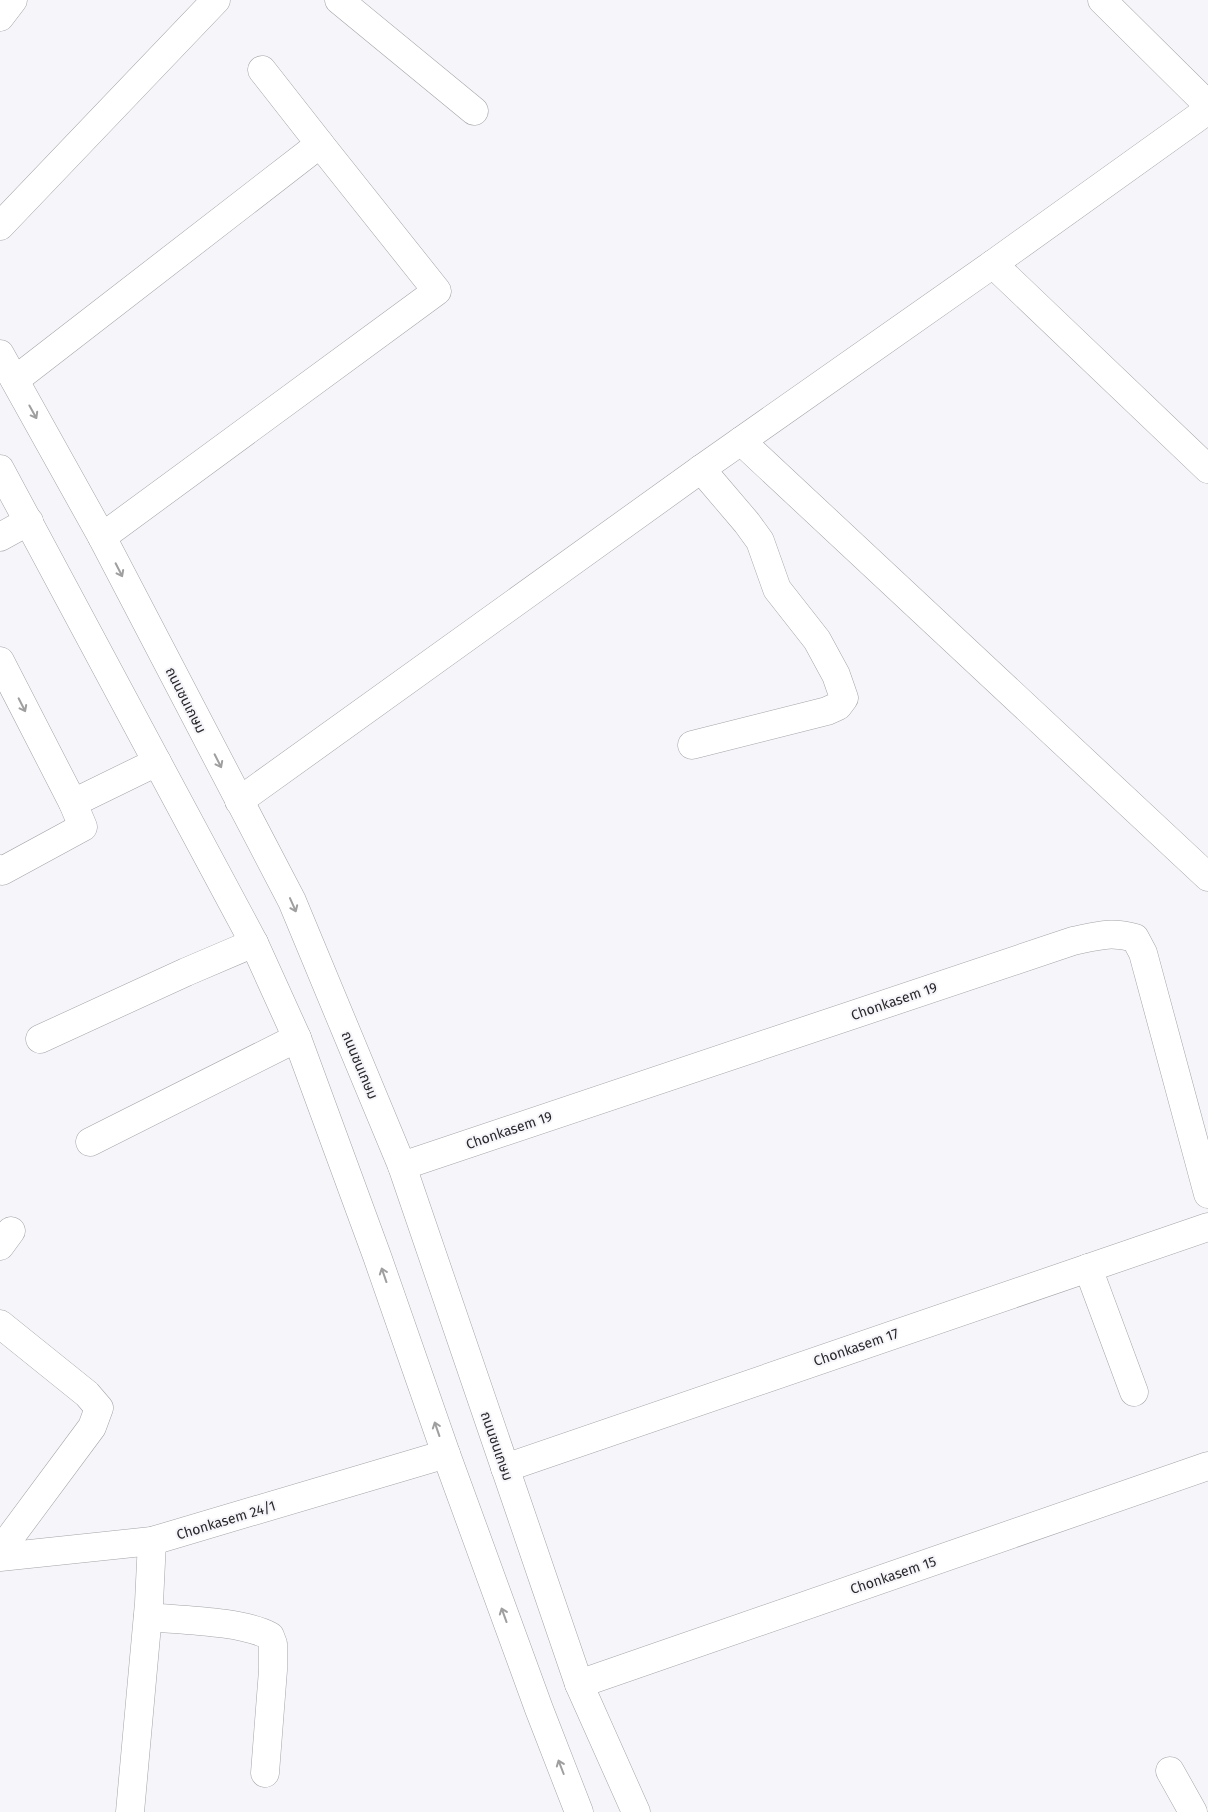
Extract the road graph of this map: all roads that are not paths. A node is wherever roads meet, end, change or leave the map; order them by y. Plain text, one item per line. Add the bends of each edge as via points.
1 (13, 0) edge
2 (216, 0) edge
3 (339, 0) edge
4 (1102, 0) edge
5 (0, 17) edge
6 (262, 70) dead end
7 (1208, 105) edge
8 (1208, 110) edge
9 (474, 111) dead end
10 (320, 144) junction
11 (0, 226) edge
12 (994, 264) junction
13 (0, 354) edge
14 (15, 380) junction
15 (741, 441) junction
16 (0, 468) edge
17 (700, 469) junction
18 (1208, 469) edge
19 (29, 521) junction
20 (0, 537) edge
21 (102, 537) junction
22 (0, 661) edge
23 (692, 745) dead end
24 (157, 762) junction
25 (239, 801) junction
26 (73, 803) junction
27 (0, 868) edge
28 (1208, 877) edge
29 (254, 943) junction
30 (297, 1038) junction
31 (40, 1039) dead end
32 (90, 1142) dead end
33 (402, 1166) junction
34 (1208, 1194) edge
35 (1208, 1226) edge
36 (1088, 1268) junction
37 (0, 1324) edge
38 (1134, 1392) dead end
39 (446, 1454) junction
40 (1208, 1466) edge
41 (505, 1468) junction
42 (152, 1541) junction
43 (0, 1551) edge
44 (0, 1557) edge
45 (148, 1617) junction
46 (579, 1684) junction
47 (1170, 1771) dead end
48 (266, 1773) dead end
49 (130, 1812) edge
50 (579, 1812) edge
51 (636, 1812) edge
52 (1193, 1812) edge

1 - 5 street
2 - 11 street
3 - 9 street
4 - 7 street
6 - 10 street
8 - 12 street
10 - 14 street
10 - 21 street via 437,291
12 - 15 street
12 - 18 street
13 - 14 street, ถนนชนเกษม
14 -> 21 street, ถนนชนเกษม
15 - 17 street
15 - 28 street
16 - 19 street
17 - 23 street via 760,542 776,589 817,640 844,698 838,706 827,711
17 - 25 street
19 - 20 street
19 - 24 street
21 -> 25 street, ถนนชนเกษม
22 -> 26 street
24 - 26 street
24 - 29 street
25 -> 33 street, ถนนชนเกษม via 292,902
26 - 27 street via 83,827 2,871
29 - 30 street
29 - 31 street
30 - 32 street
39 -> 30 street
33 - 34 street, Chonkasem 19 via 1073,941 1119,934 1135,938 1143,953
33 - 41 street, ถนนชนเกษม
35 - 36 street, Chonkasem 17
36 - 38 street
36 - 41 street, Chonkasem 17
37 - 43 street via 87,1394 99,1408 92,1427
39 - 42 street, Chonkasem 24/1
50 -> 39 street
40 - 46 street, Chonkasem 15
41 - 46 street, ถนนชนเกษม
42 - 44 street, Chonkasem 24/1
42 - 45 street
45 - 48 street via 234,1626 270,1636 273,1670
45 - 49 street
46 - 51 street, ถนนชนเกษม
47 - 52 street

